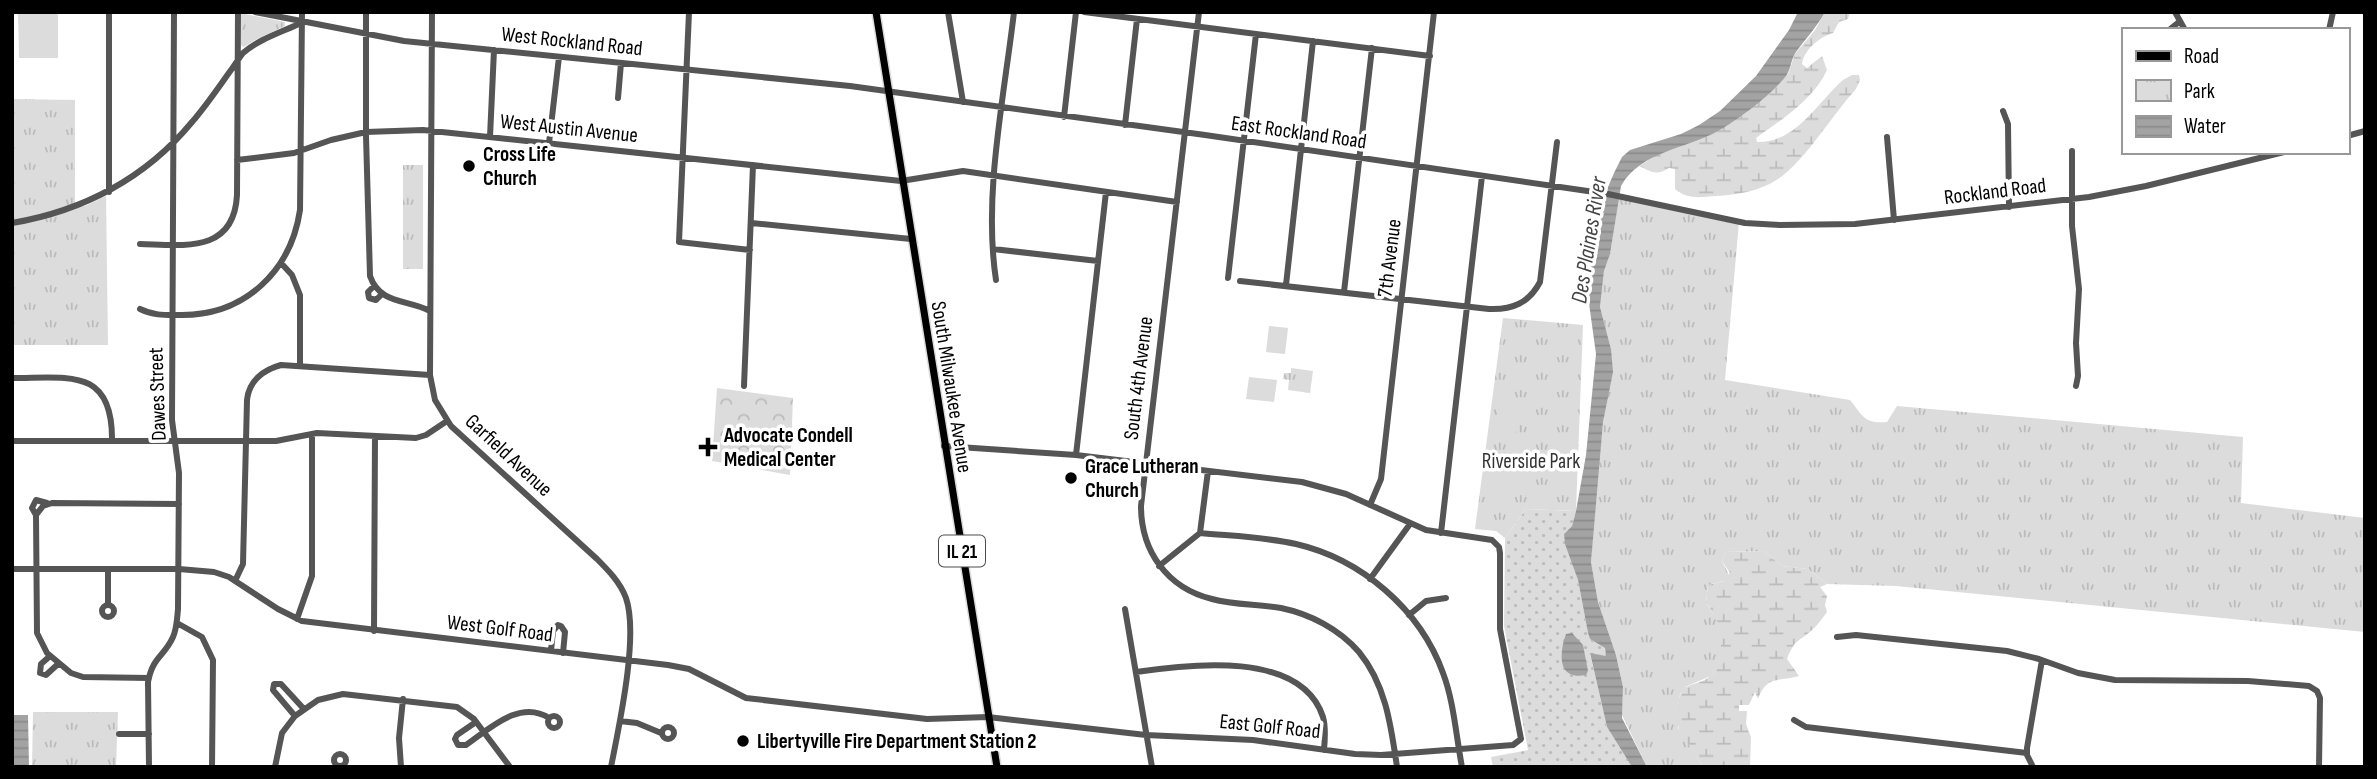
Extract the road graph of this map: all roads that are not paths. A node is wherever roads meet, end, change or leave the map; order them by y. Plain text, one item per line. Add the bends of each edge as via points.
1 (109, 12) edge
2 (174, 12) edge
3 (239, 12) edge
4 (256, 12) edge
5 (302, 12) edge
6 (366, 12) edge
7 (432, 12) edge
8 (689, 12) edge
9 (876, 12) edge
10 (948, 12) edge
11 (1014, 12) edge
12 (1076, 12) edge
13 (1084, 12) edge
14 (1199, 12) edge
15 (1434, 12) edge
16 (2175, 12) edge
17 (1137, 19) junction
18 (2179, 22) junction
19 (302, 23) junction
20 (1197, 27) junction
21 (2172, 28) edge
22 (2184, 28) edge
23 (1256, 34) junction
24 (366, 35) junction
25 (1313, 41) junction
26 (432, 44) junction
27 (1372, 48) junction
28 (494, 50) junction
29 (1430, 56) junction
30 (559, 57) junction
31 (239, 60) junction
32 (621, 64) junction
33 (686, 71) junction
34 (887, 92) junction
35 (618, 98) dead end
36 (962, 102) junction
37 (1003, 108) junction
38 (2003, 111) dead end
39 (1064, 117) junction
40 (1125, 125) junction
41 (431, 130) junction
42 (366, 132) junction
43 (1185, 133) junction
44 (490, 137) junction
45 (1887, 137) dead end
46 (1244, 142) junction
47 (1558, 142) dead end
48 (173, 143) junction
49 (549, 143) junction
50 (1302, 150) junction
51 (301, 151) junction
52 (2072, 151) dead end
53 (2276, 154) edge
54 (682, 158) junction
55 (1359, 158) junction
56 (237, 160) junction
57 (753, 165) junction
58 (1418, 167) junction
59 (995, 176) junction
60 (1482, 176) junction
61 (901, 181) junction
62 (1552, 186) junction
63 (108, 192) junction
64 (1106, 192) junction
65 (2072, 199) junction
66 (1177, 202) junction
67 (2009, 207) junction
68 (1705, 216) joint
69 (1894, 220) junction
70 (12, 223) edge
71 (751, 223) junction
72 (911, 239) junction
73 (140, 244) dead end
74 (172, 245) junction
75 (993, 249) junction
76 (750, 250) junction
77 (1098, 261) junction
78 (281, 264) junction
79 (1228, 278) dead end
80 (996, 280) dead end
81 (1240, 281) dead end
82 (1286, 285) junction
83 (374, 286) junction
84 (1344, 292) junction
85 (382, 294) junction
86 (429, 295) junction
87 (1402, 299) junction
88 (417, 304) junction
89 (1468, 307) junction
90 (139, 309) dead end
91 (430, 311) junction
92 (172, 315) junction
93 (300, 365) junction
94 (430, 375) junction
95 (12, 378) edge
96 (240, 385) dead end
97 (744, 386) dead end
98 (2076, 386) dead end
99 (249, 389) junction
100 (447, 421) junction
101 (312, 434) junction
102 (375, 436) junction
103 (12, 441) edge
104 (112, 441) junction
105 (175, 441) junction
106 (245, 442) junction
107 (944, 446) junction
108 (1076, 455) junction
109 (1146, 463) junction
110 (1208, 471) junction
111 (47, 503) junction
112 (179, 504) junction
113 (1370, 505) junction
114 (36, 515) junction
115 (1410, 524) junction
116 (1200, 533) junction
117 (1441, 533) junction
118 (1159, 566) junction
119 (36, 568) junction
120 (12, 569) edge
121 (108, 569) junction
122 (179, 569) junction
123 (1370, 579) junction
124 (235, 581) junction
125 (1446, 598) dead end
126 (108, 605) dead end
127 (1125, 609) dead end
128 (1409, 614) junction
129 (297, 619) junction
130 (177, 623) junction
131 (374, 631) junction
132 (1837, 637) dead end
133 (551, 651) junction
134 (563, 653) junction
135 (50, 656) junction
136 (628, 660) junction
137 (2042, 660) junction
138 (58, 664) junction
139 (1136, 672) junction
140 (149, 678) junction
141 (402, 699) junction
142 (303, 709) junction
143 (295, 716) junction
144 (988, 717) junction
145 (549, 719) dead end
146 (1794, 720) dead end
147 (620, 721) junction
148 (476, 722) junction
149 (485, 732) junction
150 (662, 733) dead end
151 (119, 734) dead end
152 (149, 734) junction
153 (1146, 735) junction
154 (1324, 750) junction
155 (1459, 750) junction
156 (2027, 753) junction
157 (1395, 754) junction
158 (149, 767) edge
159 (212, 767) edge
160 (275, 767) edge
161 (401, 767) edge
162 (510, 767) edge
163 (611, 767) edge
164 (997, 767) edge
165 (1152, 767) edge
166 (1398, 767) edge
167 (1462, 767) edge
168 (2033, 767) edge
169 (2319, 767) edge

1 - 63 street
2 - 48 street, Dawes Street
3 - 31 street
4 - 19 street, West Rockland Road
5 - 19 street
6 - 24 street
7 - 26 street, Garfield Avenue
8 - 33 street
9 - 34 main road, South Milwaukee Avenue / IL 21
10 - 36 street
11 - 37 street
12 - 39 street
13 - 17 street
14 - 20 street, South 4th Avenue
15 - 29 street, 7th Avenue
16 - 18 street
17 - 20 street
17 - 40 street
18 - 21 street
18 - 22 street
19 - 24 street, West Rockland Road
19 - 31 street via 255,45
19 - 51 street
20 - 23 street
20 - 43 street, South 4th Avenue
23 - 25 street
23 - 46 street
24 - 26 street, West Rockland Road
24 - 42 street
25 - 27 street
25 - 50 street
26 - 28 street, West Rockland Road
26 - 41 street, Garfield Avenue
27 - 29 street
27 - 55 street
28 - 30 street, West Rockland Road
28 - 44 street
29 - 58 street, 7th Avenue
30 - 32 street, West Rockland Road
30 - 49 street
31 - 48 street
31 - 56 street
32 - 33 street, West Rockland Road
32 - 35 street
33 - 34 street, West Rockland Road
33 - 54 street
34 - 36 street, East Rockland Road
34 - 61 main road, South Milwaukee Avenue / IL 21
36 - 37 street, East Rockland Road
37 - 39 street, East Rockland Road
37 - 59 street
38 - 67 street via 2008,124
39 - 40 street, East Rockland Road
40 - 43 street, East Rockland Road
41 - 42 street, West Austin Avenue
41 - 44 street, West Austin Avenue
41 - 86 street, Garfield Avenue
42 - 51 street, West Austin Avenue
42 - 83 street via 368,263
43 - 46 street, East Rockland Road
43 - 66 street, South 4th Avenue
44 - 49 street, West Austin Avenue
45 - 69 street
46 - 50 street, East Rockland Road
46 - 79 street
47 - 62 street
48 - 63 street
48 - 74 street, Dawes Street
49 - 54 street, West Austin Avenue
50 - 55 street, East Rockland Road
50 - 82 street
51 - 56 street, West Austin Avenue
51 - 78 street via 298,224
52 - 65 street
53 - 65 street, Rockland Road via 2146,187
54 - 57 street, West Austin Avenue
54 - 76 street via 679,242
55 - 58 street, East Rockland Road
55 - 84 street
56 - 74 street via 236,205 225,229 212,240
57 - 61 street, West Austin Avenue
57 - 71 street
58 - 60 street, East Rockland Road
58 - 87 street, 7th Avenue
59 - 61 street, West Austin Avenue via 963,172
59 - 64 street, West Austin Avenue
59 - 75 street
60 - 62 street, East Rockland Road
60 - 89 street
61 - 72 main road, South Milwaukee Avenue / IL 21
62 - 68 street, East Rockland Road
62 - 89 street via 1540,282 1529,298 1506,308
63 - 70 street via 64,211
64 - 66 street, West Austin Avenue
64 - 77 street
65 - 67 street, Rockland Road
65 - 98 street via 2079,289
66 - 109 street, South 4th Avenue
67 - 69 street, Rockland Road
68 - 69 street, Rockland Road via 1745,223 1820,226
71 - 72 street
71 - 76 street
72 - 107 main road, South Milwaukee Avenue / IL 21
73 - 74 street
74 - 92 street, Dawes Street
75 - 77 street
75 - 80 street
76 - 97 street
77 - 108 street
78 - 92 street via 230,306 209,313
78 - 93 street via 292,275 300,295
81 - 82 street
82 - 84 street
83 - 85 street
83 - 85 street via 369,298 376,300
84 - 87 street
85 - 88 street via 399,303
86 - 88 street
86 - 91 street, Garfield Avenue
87 - 89 street
87 - 113 street, 7th Avenue via 1381,479
88 - 91 street
89 - 117 street
90 - 92 street via 152,315
91 - 94 street, Garfield Avenue
92 - 105 street, Dawes Street
93 - 94 street
93 - 99 street via 271,367
94 - 100 street, Garfield Avenue via 435,400
95 - 104 street via 67,378 90,384 111,410
96 - 99 street
99 - 106 street
100 - 102 street via 416,438
100 - 136 street, Garfield Avenue via 611,573 626,597 630,614
101 - 102 street
101 - 106 street via 276,442
101 - 129 street via 312,576
102 - 131 street
103 - 104 street
104 - 105 street
105 - 106 street
105 - 112 street, Dawes Street
106 - 124 street via 243,564
107 - 108 street
107 - 144 main road, South Milwaukee Avenue / IL 21
108 - 109 street
109 - 110 street
109 - 118 street, South 4th Avenue via 1143,534
110 - 113 street via 1319,485
110 - 116 street
111 - 112 street
111 - 114 street
111 - 114 street via 36,500 32,508
112 - 122 street, Dawes Street
113 - 115 street
114 - 119 street
115 - 117 street
115 - 123 street
116 - 118 street
116 - 123 street via 1294,544 1332,557
117 - 155 street, East Golf Road via 1489,540 1499,547 1500,629 1521,736 1517,744
118 - 157 street, South 4th Avenue via 1193,594 1300,613 1341,636 1358,651 1380,688
119 - 120 street, West Golf Road
119 - 121 street, West Golf Road
119 - 135 street via 37,633
121 - 122 street, West Golf Road
121 - 126 street
122 - 124 street, West Golf Road via 214,572
122 - 130 street, Dawes Street
123 - 128 street
124 - 129 street, West Golf Road
125 - 128 street via 1426,601
127 - 139 street
128 - 155 street via 1443,672
129 - 131 street, West Golf Road
130 - 140 street, Dawes Street
130 - 159 street via 202,637 212,660
131 - 133 street, West Golf Road
132 - 137 street via 1992,649
133 - 134 street, West Golf Road
133 - 134 street via 558,625 565,632
134 - 136 street, West Golf Road
135 - 138 street
135 - 138 street via 41,664 40,673 46,675
136 - 144 street, West Golf Road via 689,669 754,699 927,719
136 - 147 street, Garfield Avenue
137 - 156 street
137 - 169 street via 2115,680 2230,680 2309,686 2319,694
138 - 140 street via 71,673 93,678
139 - 153 street
139 - 154 street via 1195,664 1258,669 1287,677 1307,693 1322,714
140 - 152 street, Dawes Street
141 - 142 street via 343,694
141 - 148 street via 448,705
141 - 161 street
142 - 143 street
142 - 143 street via 281,684 274,684 273,690
143 - 160 street via 282,733
144 - 153 street, East Golf Road
144 - 164 main road, South Milwaukee Avenue / IL 21
145 - 149 street via 514,714
146 - 156 street via 1806,727
147 - 150 street
147 - 163 street, Garfield Avenue
148 - 149 street
148 - 149 street via 457,735 458,746 464,747
149 - 162 street
151 - 152 street
152 - 158 street, Dawes Street
153 - 154 street, East Golf Road via 1253,740
153 - 165 street
154 - 157 street, East Golf Road
155 - 157 street, East Golf Road
155 - 167 street
156 - 168 street
157 - 166 street, South 4th Avenue

